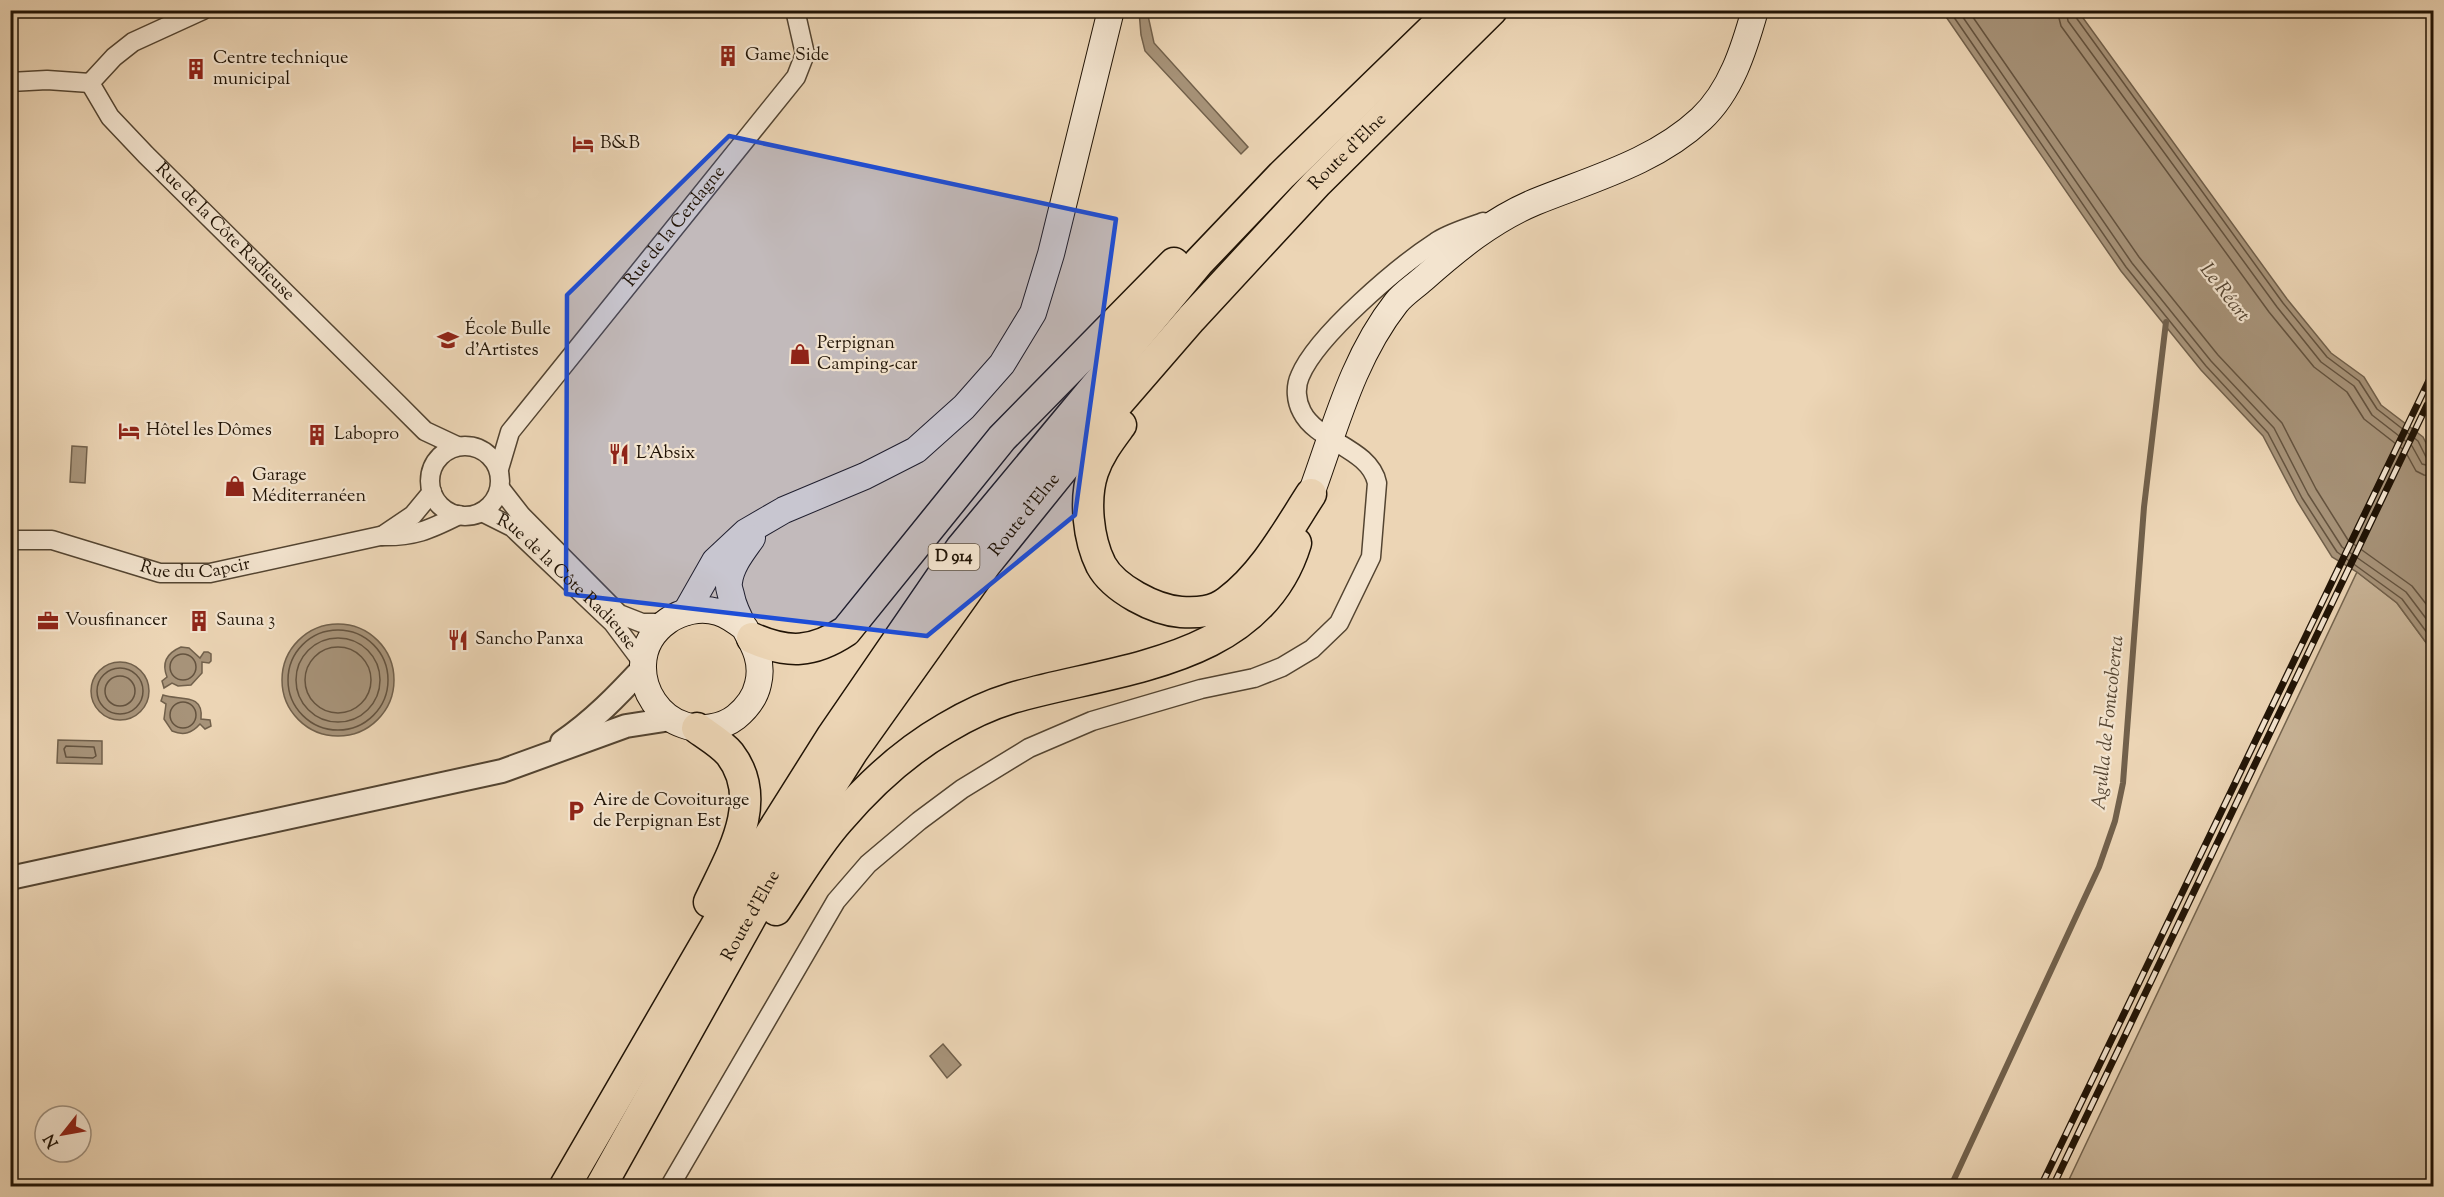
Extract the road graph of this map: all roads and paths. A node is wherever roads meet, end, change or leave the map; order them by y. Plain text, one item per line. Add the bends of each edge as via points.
1 (203, 10) edge
2 (795, 10) edge
3 (1111, 10) edge
4 (1492, 10) edge
5 (1509, 10) edge
6 (1755, 10) edge
7 (1444, 18) edge
8 (10, 82) edge
9 (90, 83) junction
10 (1532, 203) junction
11 (425, 431) junction
12 (510, 432) junction
13 (1332, 439) junction
14 (457, 446) junction
15 (477, 447) junction
16 (432, 469) junction
17 (499, 469) junction
18 (500, 488) junction
19 (432, 492) junction
20 (1311, 494) junction
21 (784, 510) junction
22 (482, 512) junction
23 (459, 515) junction
24 (380, 537) junction
25 (10, 540) edge
26 (675, 618) junction
27 (748, 633) junction
28 (643, 665) junction
29 (684, 724) junction
30 (533, 761) junction
31 (10, 879) edge
32 (638, 1119) junction
33 (547, 1186) edge
34 (565, 1186) edge
35 (601, 1186) edge
36 (670, 1186) edge

1 - 9 street via 134,42
2 - 12 street, Rue de la Cerdagne via 805,54 796,77
3 - 21 main road via 1033,313 1002,363 964,407 916,450
4 - 32 highway, Route d'Elne / D 914 via 1317,183 1199,310 986,564 853,751 774,876
5 - 20 highway via 1216,310 1144,396 1104,448 1093,472 1091,534 1102,566 1128,593 1164,610 1201,614 1227,602 1263,566
6 - 10 main road via 1732,77 1702,118 1671,143 1639,160
7 - 27 highway via 1200,238 1002,438 846,631 816,648 796,650 766,644
7 - 34 highway, Route d'Elne / D 914 via 1282,175 1199,262 961,548 832,735 754,860
8 - 9 street
9 - 11 street, Rue de la Côte Radieuse via 110,117
10 - 13 main road via 1486,228 1397,302 1364,352
10 - 13 street via 1438,240 1386,278 1328,337 1299,377 1297,399 1310,424
11 - 14 street, Rue de la Côte Radieuse
11 - 16 street
12 - 15 street, Rue de la Cerdagne
12 - 17 street, Rue de la Cerdagne
13 - 20 main road
13 - 36 street via 1360,459 1377,483 1371,557 1340,623 1312,649 1254,678 1092,721 1029,748 919,821 868,864 836,901
14 - 15 street
14 - 16 street via 437,459
15 - 17 street
16 - 19 street
17 - 18 street
18 - 22 street
18 - 26 street, Rue de la Côte Radieuse via 521,515 619,614 642,623
19 - 23 street via 442,508
19 - 24 street, Rue du Capcir via 413,515
20 - 32 highway via 1289,565 1263,604 1231,630 1179,656 1011,699 977,712 921,744 888,771 838,820
21 - 26 main road via 746,532 715,561
21 - 27 main road via 757,532 738,556 728,583 733,607
22 - 23 street
22 - 28 street, Rue de la Côte Radieuse via 512,527 613,623
23 - 24 street, Rue du Capcir via 406,537
24 - 25 street, Rue du Capcir via 210,573 160,573 52,540
26 - 27 main road via 702,610 718,612 732,618
26 - 28 main road via 654,634
27 - 29 main road via 759,655 761,673 757,692 747,707 716,726
28 - 29 main road via 646,688 656,706
28 - 30 street via 614,700 577,732
29 - 30 street via 627,726
29 - 33 highway via 728,752 741,772 747,804 739,837 707,906
30 - 31 street via 447,784
32 - 35 highway, Route d'Elne / D 914

